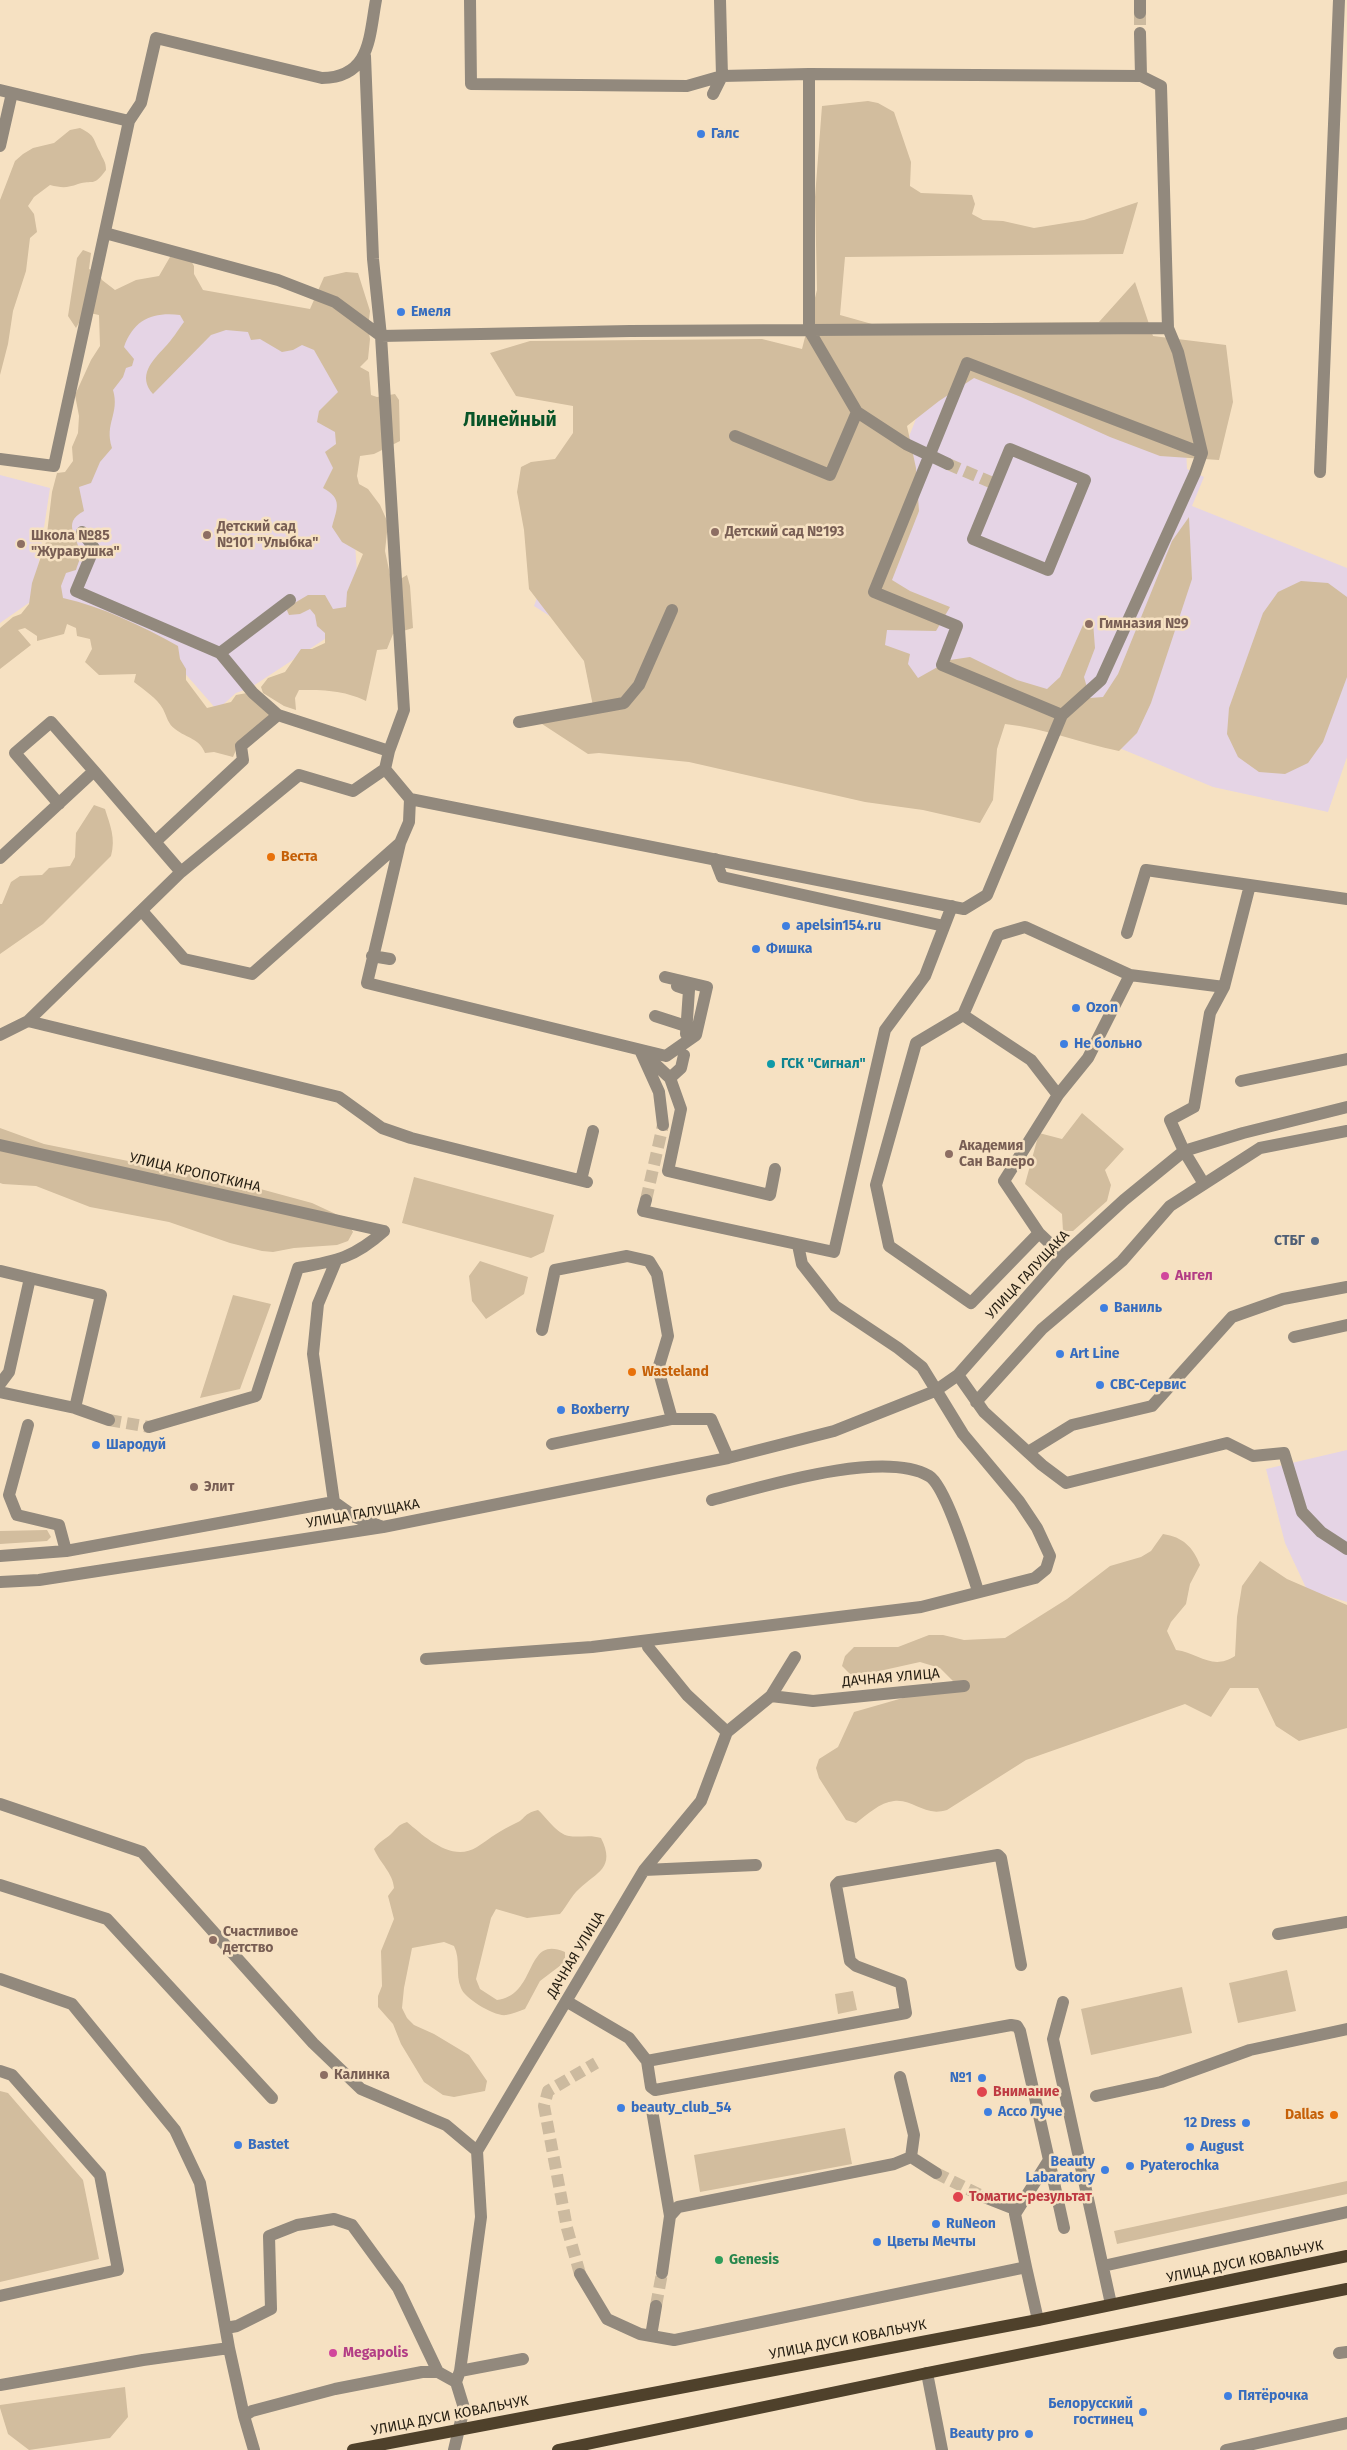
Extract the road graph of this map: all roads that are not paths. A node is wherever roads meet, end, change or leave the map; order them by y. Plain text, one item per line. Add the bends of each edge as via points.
1 (376, 0) edge
2 (470, 0) edge
3 (720, 0) edge
4 (1140, 0) edge
5 (1339, 0) edge
6 (1140, 13) tunnel mouth
7 (1140, 33) tunnel mouth
8 (365, 56) junction
9 (809, 74) junction
10 (722, 76) junction
11 (1141, 76) junction
12 (6, 92) edge
13 (713, 94) dead end
14 (130, 121) junction
15 (0, 146) edge
16 (104, 233) junction
17 (1168, 328) junction
18 (809, 330) junction
19 (381, 336) junction
20 (857, 412) junction
21 (735, 436) dead end
22 (1202, 453) junction
23 (929, 456) junction
24 (0, 459) edge
25 (948, 464) tunnel mouth
26 (1320, 472) dead end
27 (1085, 480) joint
28 (82, 532) dead end
29 (290, 600) dead end
30 (672, 610) dead end
31 (220, 653) junction
32 (278, 715) junction
33 (1062, 715) junction
34 (519, 722) dead end
35 (389, 751) junction
36 (385, 769) junction
37 (94, 772) junction
38 (410, 799) junction
39 (59, 804) junction
40 (156, 841) junction
41 (400, 843) junction
42 (0, 858) edge
43 (715, 859) junction
44 (181, 872) junction
45 (1250, 885) junction
46 (1347, 899) edge
47 (952, 906) junction
48 (142, 911) junction
49 (944, 926) junction
50 (1127, 933) dead end
51 (372, 956) junction
52 (390, 959) dead end
53 (1130, 975) junction
54 (1224, 987) junction
55 (963, 1015) junction
56 (656, 1016) dead end
57 (28, 1021) junction
58 (0, 1035) edge
59 (640, 1050) junction
60 (684, 1055) dead end
61 (1347, 1059) edge
62 (670, 1078) junction
63 (1241, 1081) dead end
64 (1058, 1095) junction
65 (1347, 1107) edge
66 (663, 1125) tunnel mouth
67 (593, 1131) dead end
68 (1347, 1131) edge
69 (0, 1145) edge
70 (1184, 1151) junction
71 (775, 1169) dead end
72 (1204, 1184) junction
73 (646, 1200) dead end
74 (1039, 1233) junction
75 (798, 1245) junction
76 (1063, 1256) junction
77 (336, 1261) junction
78 (1, 1271) edge
79 (30, 1278) junction
80 (1347, 1287) edge
81 (1347, 1324) edge
82 (542, 1330) dead end
83 (1294, 1337) dead end
84 (958, 1375) junction
85 (0, 1384) edge
86 (935, 1391) junction
87 (0, 1392) edge
88 (976, 1402) junction
89 (75, 1408) junction
90 (672, 1419) junction
91 (109, 1420) tunnel mouth
92 (28, 1425) dead end
93 (149, 1426) tunnel mouth
94 (552, 1444) dead end
95 (1028, 1452) junction
96 (728, 1458) junction
97 (712, 1500) dead end
98 (334, 1502) junction
99 (383, 1527) junction
100 (1347, 1549) edge
101 (66, 1551) junction
102 (0, 1556) edge
103 (0, 1582) edge
104 (978, 1591) junction
105 (648, 1647) dead end
106 (795, 1657) dead end
107 (426, 1659) dead end
108 (964, 1686) dead end
109 (771, 1696) junction
110 (727, 1732) junction
111 (0, 1804) edge
112 (756, 1865) dead end
113 (644, 1870) junction
114 (0, 1885) edge
115 (1347, 1922) edge
116 (1278, 1934) dead end
117 (1021, 1965) dead end
118 (0, 1979) edge
119 (566, 2001) junction
120 (1063, 2002) dead end
121 (1347, 2029) edge
122 (647, 2061) junction
123 (0, 2071) edge
124 (900, 2077) dead end
125 (1096, 2096) dead end
126 (272, 2098) dead end
127 (652, 2110) dead end
128 (477, 2150) junction
129 (911, 2157) junction
130 (1049, 2160) junction
131 (936, 2173) tunnel mouth
132 (984, 2197) tunnel mouth
133 (1016, 2210) junction
134 (1347, 2212) edge
135 (670, 2216) junction
136 (1064, 2228) dead end
137 (1347, 2256) edge
138 (1103, 2266) junction
139 (1026, 2267) junction
140 (662, 2273) tunnel mouth
141 (580, 2274) tunnel mouth
142 (1347, 2289) edge
143 (0, 2296) edge
144 (1111, 2304) junction
145 (656, 2306) tunnel mouth
146 (1038, 2320) junction
147 (226, 2328) junction
148 (651, 2336) junction
149 (229, 2348) junction
150 (523, 2359) dead end
151 (438, 2372) junction
152 (927, 2372) junction
153 (458, 2377) junction
154 (0, 2386) edge
155 (244, 2416) junction
156 (1347, 2423) edge
157 (458, 2429) junction
158 (254, 2450) edge
159 (353, 2450) edge
160 (454, 2450) edge
161 (558, 2450) edge
162 (942, 2450) edge
163 (1226, 2450) edge

1 - 8 street
2 - 10 street via 471,84 687,86
3 - 10 street
4 - 6 street
5 - 26 street
7 - 11 street
8 - 14 street via 345,75 322,78 156,38 141,103
8 - 19 street via 374,268
9 - 10 street
9 - 11 street
9 - 18 street
10 - 13 street
11 - 17 street via 1161,86
12 - 14 street
12 - 15 street
14 - 16 street
16 - 19 street via 278,280 335,302
16 - 24 street via 54,466
17 - 18 street
17 - 22 street via 1178,352
18 - 19 street
18 - 20 street
19 - 35 street via 404,710
20 - 21 street via 830,475
20 - 23 street
22 - 23 street via 966,364
22 - 33 street via 1102,680
23 - 25 street
23 - 33 street via 874,592 957,626 942,665
27 - 27 street via 1010,449 973,539 1048,570
28 - 31 street via 94,548 76,591
29 - 31 street
30 - 34 street via 639,684 624,703
31 - 32 street via 253,693
32 - 35 street
32 - 40 street via 241,746 243,760
33 - 47 street via 987,894 964,909
35 - 36 street
36 - 38 street
36 - 44 street via 353,791 300,775
37 - 39 street
37 - 39 street via 51,722 15,753
37 - 40 street
38 - 41 street via 409,822
38 - 43 street
39 - 42 street
40 - 44 street
41 - 48 street via 252,974 184,959
41 - 51 street
43 - 47 street
43 - 49 street via 722,877
44 - 48 street
45 - 46 street
45 - 50 street via 1146,870
45 - 54 street
47 - 49 street
48 - 57 street
49 - 75 street via 925,976 885,1030 834,1252
51 - 52 street
51 - 59 street via 367,982
53 - 54 street
53 - 55 street via 1025,927 998,935
53 - 64 street via 1088,1058
54 - 70 street via 1210,1012 1194,1107 1170,1120
55 - 64 street via 1031,1060
55 - 74 street via 916,1043 876,1185 889,1246 971,1304
56 - 59 street via 686,1030 689,990 664,980 707,987 696,1035 666,1056
57 - 58 street
57 - 67 street via 339,1097 382,1128 411,1138 584,1181
59 - 62 street
59 - 66 street via 659,1092
60 - 62 street via 681,1068
61 - 63 street
62 - 71 street via 682,1109 668,1172 770,1194
64 - 74 street via 1004,1181
65 - 70 street, УЛИЦА ГАЛУЩАКА
68 - 72 street via 1260,1148
69 - 77 street, УЛИЦА КРОПОТКИНА via 384,1231 364,1248
70 - 72 street
70 - 76 street, УЛИЦА ГАЛУЩАКА
72 - 88 street via 1170,1206 1122,1261 1042,1329
73 - 75 street via 643,1211
74 - 76 street
75 - 86 street via 802,1264 835,1306 922,1367
76 - 84 street, УЛИЦА ГАЛУЩАКА
77 - 93 street via 298,1268 256,1396
77 - 98 street via 318,1304 313,1354
78 - 79 street
79 - 85 street via 9,1372
79 - 89 street via 101,1295
80 - 95 street via 1283,1299 1232,1317 1152,1406 1072,1426
81 - 83 street
82 - 90 street via 555,1270 628,1256 649,1262 657,1274 668,1336 658,1369
84 - 86 street, УЛИЦА ГАЛУЩАКА
84 - 88 street
86 - 96 street, УЛИЦА ГАЛУЩАКА via 834,1431
86 - 104 street via 963,1434 1019,1501 1050,1556 1046,1569 1035,1578
87 - 89 street
88 - 95 street
89 - 91 street
90 - 94 street
90 - 96 street via 712,1419
92 - 101 street via 9,1495 17,1516 59,1525
95 - 100 street via 1066,1483 1227,1443 1253,1456 1284,1453 1302,1512 1321,1532
96 - 99 street, УЛИЦА ГАЛУЩАКА
97 - 104 street via 822,1472 896,1466 930,1476 942,1494
98 - 99 street via 355,1517
98 - 101 street
99 - 103 street, УЛИЦА ГАЛУЩАКА via 39,1580
101 - 102 street
104 - 107 street via 921,1607 592,1648
105 - 110 street via 687,1696
106 - 109 street
108 - 109 street, ДАЧНАЯ УЛИЦА via 813,1701
109 - 110 street
110 - 113 street, ДАЧНАЯ УЛИЦА via 701,1801
111 - 128 street via 142,1852 313,2043 361,2089 446,2124
112 - 113 street
113 - 119 street, ДАЧНАЯ УЛИЦА
114 - 126 street via 107,1919
115 - 116 street
117 - 122 street via 1002,1858 998,1855 839,1882 836,1885 852,1964 901,1983 906,2012
118 - 147 street via 72,2004 175,2130 200,2183
119 - 122 street via 629,2038
119 - 128 street, ДАЧНАЯ УЛИЦА
120 - 138 street via 1053,2039
121 - 125 street via 1250,2050 1162,2082
122 - 130 street via 651,2087 655,2090 1017,2026
123 - 143 street via 12,2075 100,2175 118,2270
124 - 129 street via 914,2135
127 - 135 street
128 - 153 street via 482,2217
129 - 131 street
129 - 135 street via 894,2164 678,2207
130 - 133 street
130 - 136 street
132 - 133 street
133 - 139 street
134 - 138 street
135 - 140 street
137 - 144 main road, УЛИЦА ДУСИ КОВАЛЬЧУК
138 - 144 street
139 - 146 street
139 - 148 street via 674,2340
141 - 148 street via 607,2319
142 - 152 main road
144 - 146 main road, УЛИЦА ДУСИ КОВАЛЬЧУК
145 - 148 street
146 - 157 main road, УЛИЦА ДУСИ КОВАЛЬЧУК
147 - 149 street
147 - 151 street via 271,2309 269,2236 297,2225 334,2219 352,2225 398,2288
149 - 154 street
149 - 155 street
150 - 153 street
151 - 153 street
151 - 155 street via 422,2372 335,2389 252,2411
152 - 161 main road
152 - 162 street
153 - 157 street via 464,2408
155 - 158 street
156 - 163 street
157 - 159 main road, УЛИЦА ДУСИ КОВАЛЬЧУК
157 - 160 street

